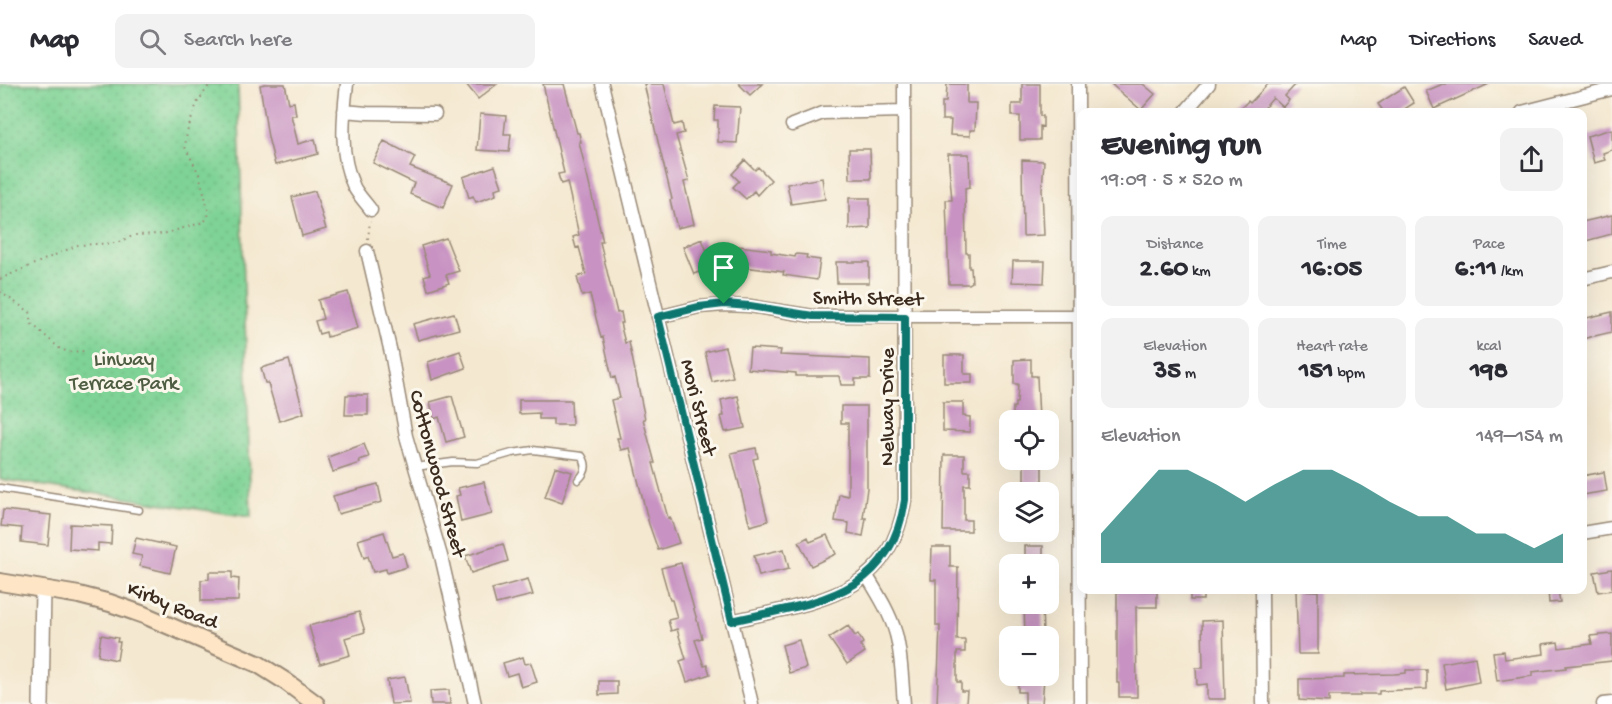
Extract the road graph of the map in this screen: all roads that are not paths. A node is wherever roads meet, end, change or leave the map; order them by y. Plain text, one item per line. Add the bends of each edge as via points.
1 (346, 84) edge
2 (602, 84) edge
3 (904, 84) edge
4 (1078, 84) edge
5 (1209, 84) edge
6 (1612, 89) edge
7 (1079, 108) edge
8 (1188, 108) edge
9 (1538, 108) edge
10 (344, 111) junction
11 (904, 111) junction
12 (435, 114) dead end
13 (792, 125) dead end
14 (371, 210) road end
15 (367, 251) dead end
16 (1612, 272) edge
17 (1587, 278) edge
18 (1077, 316) edge
19 (658, 317) junction
20 (905, 317) junction
21 (415, 466) junction
22 (578, 480) dead end
23 (0, 488) edge
24 (139, 510) dead end
25 (1612, 528) edge
26 (1587, 532) edge
27 (867, 576) junction
28 (0, 582) edge
29 (43, 589) junction
30 (1081, 594) edge
31 (1262, 594) edge
32 (732, 621) junction
33 (1612, 703) edge
34 (41, 704) edge
35 (316, 704) edge
36 (475, 704) edge
37 (752, 704) edge
38 (904, 704) edge
39 (1080, 704) edge
40 (1263, 704) edge
41 (1603, 704) edge

1 - 10 street
2 - 19 street, Mori Street
3 - 11 street, Nelway Drive
4 - 7 street
5 - 8 street
6 - 9 street
10 - 12 street
10 - 14 street via 347,165 354,188
11 - 13 street via 823,113
11 - 20 street, Nelway Drive
15 - 21 street, Cottonwood Street
16 - 17 street
18 - 20 street, Smith Street
19 - 20 street, Smith Street via 724,304 813,316
19 - 32 street, Mori Street
20 - 27 street, Nelway Drive via 905,500 897,535
21 - 22 lane via 477,463 533,450 582,456 586,467
21 - 36 street, Cottonwood Street
23 - 24 lane
25 - 26 street
27 - 32 street, Nelway Drive via 824,599
27 - 38 street via 896,633
28 - 29 main road, Kirby Road
29 - 34 street
29 - 35 main road, Kirby Road via 110,603 220,646 258,664
30 - 39 street
31 - 40 street
32 - 37 street, Mori Street
33 - 41 street

